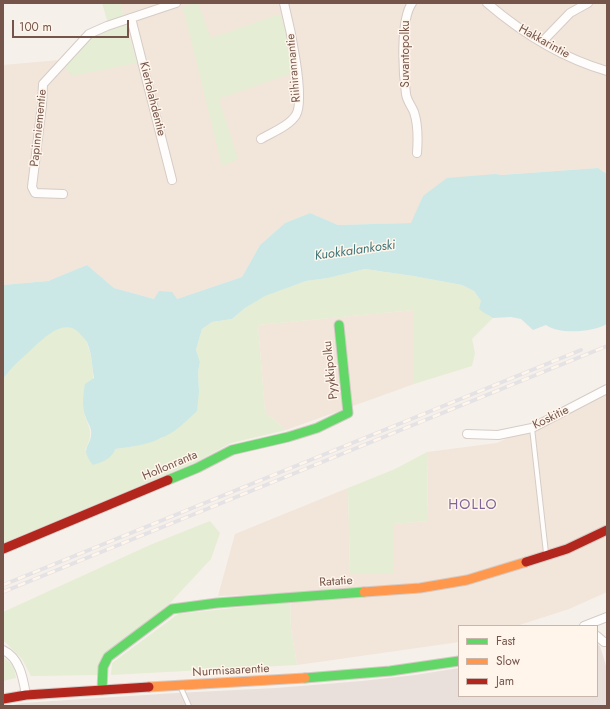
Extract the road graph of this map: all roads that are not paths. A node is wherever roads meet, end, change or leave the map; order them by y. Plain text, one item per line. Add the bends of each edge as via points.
1 (176, 3) edge
2 (284, 3) edge
3 (412, 3) edge
4 (487, 3) edge
5 (588, 3) edge
6 (131, 18) junction
7 (542, 42) junction
8 (607, 71) edge
9 (261, 139) dead end
10 (417, 152) dead end
11 (172, 180) dead end
12 (62, 194) dead end
13 (339, 325) dead end
14 (607, 389) edge
15 (348, 413) joint
16 (532, 428) junction
17 (467, 434) dead end
18 (607, 530) edge
19 (3, 549) edge
20 (546, 556) junction
21 (607, 617) edge
22 (589, 625) edge
23 (598, 637) edge
24 (607, 642) edge
25 (3, 650) edge
26 (458, 661) edge
27 (180, 686) junction
28 (102, 690) junction
29 (26, 695) junction
30 (3, 699) edge
31 (189, 706) edge

1 - 6 street, Papinniementie
2 - 9 street, Riihirannantie via 290,26 299,104 296,114 288,123
3 - 10 street, Suvantopolku via 406,15 404,54 406,94 416,123
4 - 7 street, Hakkarintie via 519,29
5 - 7 street via 570,13
6 - 11 street, Kiertolahdentie
6 - 12 street, Papinniementie via 90,34 43,84 32,186 39,194
7 - 8 street, Hakkarintie via 569,57
13 - 15 street, Pyykkipolku
14 - 16 street, Koskitie
15 - 19 street, Hollonranta via 317,428 232,450 197,468
16 - 17 street, Koskitie via 498,436
16 - 20 lane
18 - 20 street, Ratatie via 568,549
20 - 28 street, Ratatie via 467,580 420,588 216,603 172,610 108,657 103,667
21 - 22 street
23 - 24 street
25 - 29 street via 16,660
26 - 27 street, Nurmisaarentie via 366,674
27 - 28 street, Nurmisaarentie
27 - 31 lane
28 - 29 street, Nurmisaarentie
29 - 30 street, Nurmisaarentie

